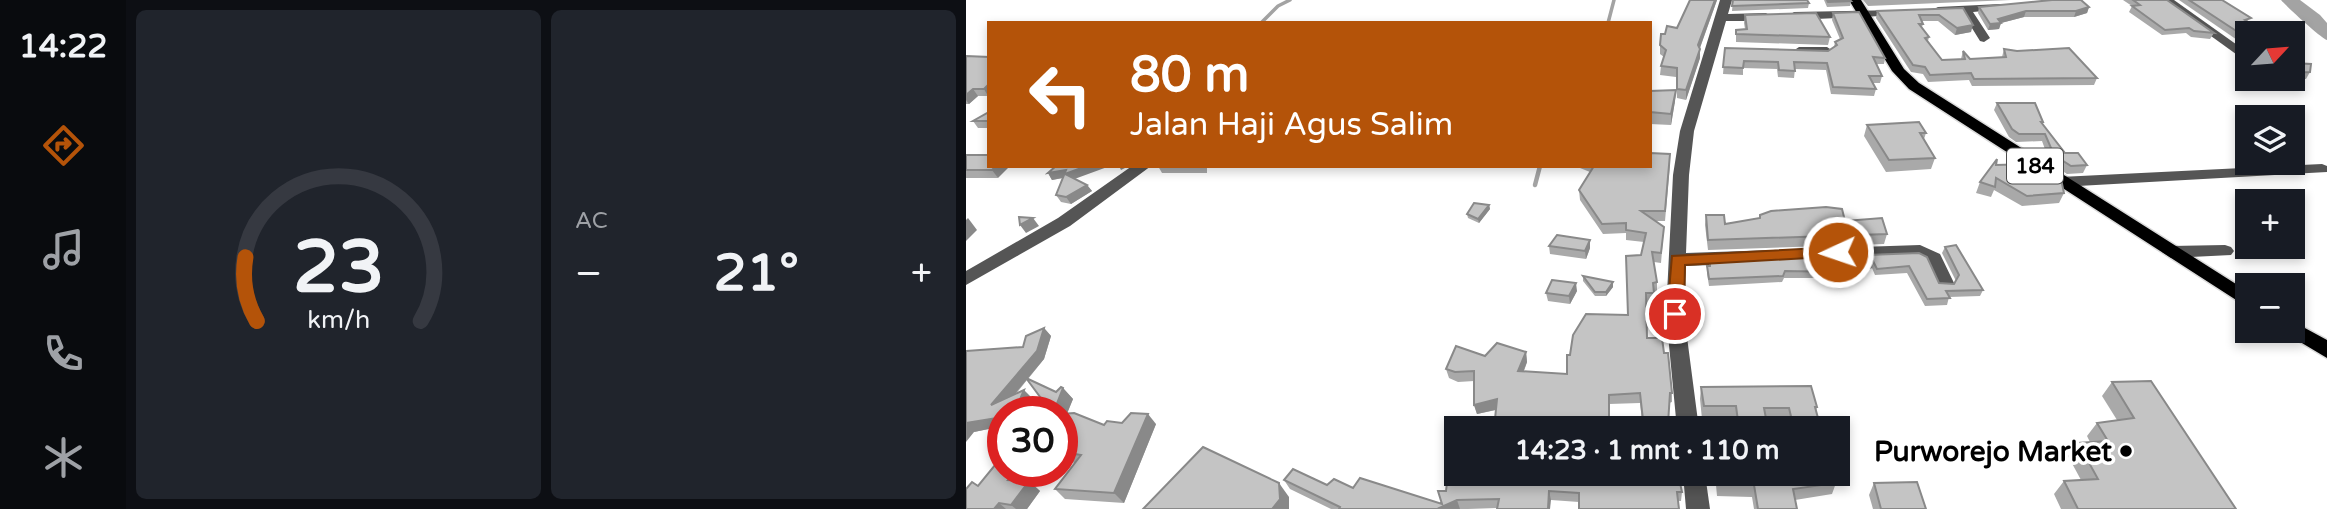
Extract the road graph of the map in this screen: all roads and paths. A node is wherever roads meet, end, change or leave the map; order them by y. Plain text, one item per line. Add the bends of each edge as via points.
1 (1726, 0) edge
2 (2167, 0) edge
3 (2008, 6) edge
4 (1858, 7) edge
5 (1965, 8) junction
6 (1721, 18) junction
7 (1984, 38) dead end
8 (2235, 49) edge
9 (1790, 51) edge
10 (1827, 51) edge
11 (1140, 168) edge
12 (2322, 169) dead end
13 (2060, 182) junction
14 (2225, 251) dead end
15 (2171, 252) junction
16 (1678, 260) junction
17 (966, 279) edge
18 (1945, 283) edge
19 (2235, 292) edge
20 (2305, 336) edge
21 (2327, 350) edge
22 (1687, 416) edge
23 (1695, 486) edge
24 (1698, 509) edge

1 - 6 street
2 - 8 street
3 - 5 street
4 - 5 street via 1921,12
4 - 6 street
4 - 13 main road, 184 via 1899,71 1914,86
5 - 7 street
6 - 16 street via 1718,48 1684,150
9 - 10 street
11 - 17 street via 1074,216
12 - 13 street
13 - 15 main road, 184
14 - 15 street
15 - 19 main road, 184
16 - 18 street via 1920,251 1934,258
16 - 22 street via 1675,314
20 - 21 main road
23 - 24 street

